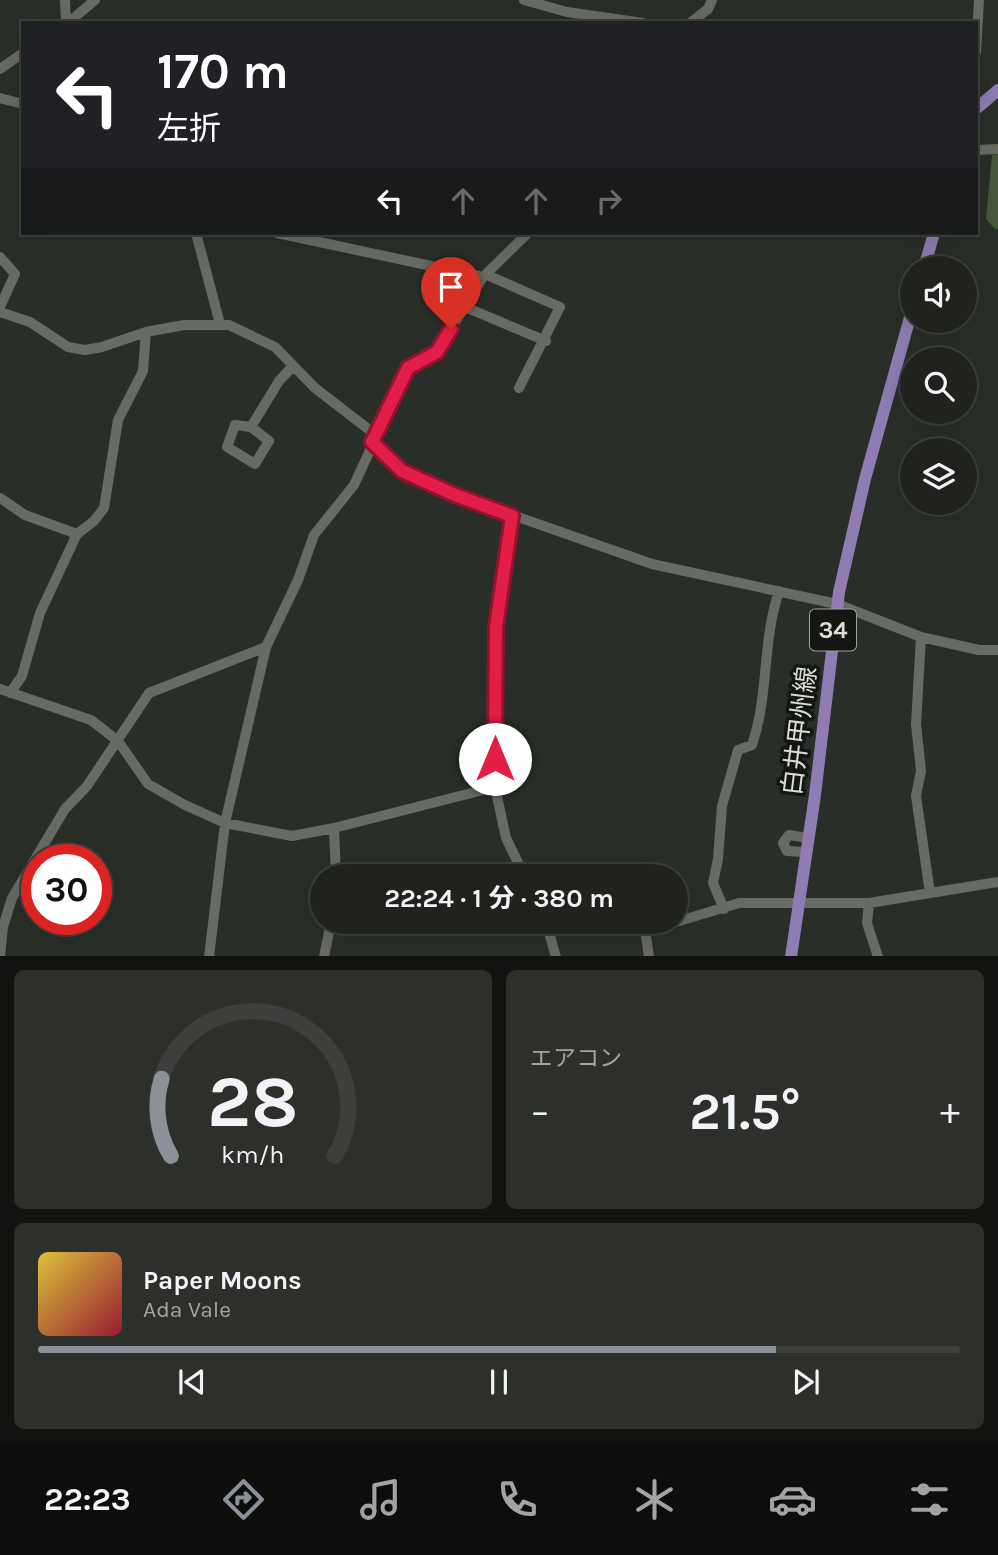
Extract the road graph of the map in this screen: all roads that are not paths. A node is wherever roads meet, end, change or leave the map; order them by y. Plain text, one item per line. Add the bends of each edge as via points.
1 (65, 0) edge
2 (95, 0) edge
3 (524, 0) edge
4 (712, 0) edge
5 (979, 0) edge
6 (567, 6) edge
7 (67, 21) edge
8 (69, 21) edge
9 (634, 21) edge
10 (693, 21) edge
11 (978, 21) edge
12 (21, 55) edge
13 (0, 69) edge
14 (998, 90) edge
15 (0, 98) edge
16 (21, 103) edge
17 (978, 107) edge
18 (998, 149) edge
19 (978, 150) edge
20 (197, 235) edge
21 (287, 235) edge
22 (525, 235) edge
23 (933, 235) edge
24 (927, 256) edge
25 (0, 257) edge
26 (485, 276) junction
27 (0, 307) edge
28 (465, 307) junction
29 (0, 312) edge
30 (220, 324) junction
31 (146, 332) junction
32 (906, 333) edge
33 (546, 341) junction
34 (293, 366) junction
35 (520, 388) dead end
36 (251, 427) dead end
37 (374, 438) junction
38 (0, 498) edge
39 (512, 516) junction
40 (77, 534) junction
41 (779, 592) junction
42 (838, 604) junction
43 (921, 637) junction
44 (265, 647) junction
45 (998, 650) edge
46 (5, 691) edge
47 (118, 741) junction
48 (495, 787) junction
49 (225, 822) junction
50 (334, 828) junction
51 (808, 838) junction
52 (806, 852) junction
53 (335, 864) edge
54 (518, 864) edge
55 (998, 882) edge
56 (930, 893) junction
57 (798, 900) junction
58 (869, 903) junction
59 (724, 909) junction
60 (688, 918) edge
61 (329, 934) edge
62 (549, 934) edge
63 (646, 934) edge
64 (0, 956) edge
65 (209, 956) edge
66 (324, 956) edge
67 (556, 956) edge
68 (649, 956) edge
69 (791, 956) edge
70 (878, 956) edge

1 - 7 street
2 - 8 street
3 - 6 street
4 - 10 street
5 - 11 street
6 - 9 street
12 - 13 street
14 - 17 main road
15 - 16 street
18 - 19 street
20 - 30 street
21 - 26 street
22 - 26 street
23 - 24 main road
25 - 27 street via 15,274
26 - 28 street
26 - 33 street via 560,307
28 - 33 street
28 - 37 street via 437,352 408,368
29 - 31 street via 30,322 68,347 85,350
30 - 31 street
30 - 34 street via 275,347
31 - 40 street via 143,371 118,420 104,508
32 - 42 main road, 白井甲州線 / 34 via 865,479
33 - 35 street
34 - 36 street
34 - 37 street
37 - 39 street via 402,471
37 - 44 street via 354,485 314,535
38 - 40 street via 25,515
39 - 41 street via 652,564
39 - 48 street via 496,627
40 - 46 street via 40,613 22,676
41 - 42 street
41 - 59 street via 767,639 762,718 752,745 738,750 722,806 713,883
42 - 43 street
42 - 51 main road, 白井甲州線 / 34
43 - 45 street
43 - 56 street via 916,724 921,771 916,796
44 - 47 street via 149,694
44 - 49 street
46 - 47 street via 91,720
47 - 49 street via 148,783
47 - 64 street via 87,786 65,808 12,898
48 - 50 street
48 - 54 street via 506,838
49 - 50 street via 292,836
49 - 65 street
50 - 53 street
51 - 52 main road, 白井甲州線 / 34
51 - 52 street via 789,835 783,843 787,851
52 - 57 main road, 白井甲州線 / 34
55 - 56 street
56 - 58 street
57 - 58 street
57 - 59 street via 739,903
57 - 69 main road, 白井甲州線 / 34
58 - 70 street via 867,923
59 - 60 street
61 - 66 street
62 - 67 street
63 - 68 street

